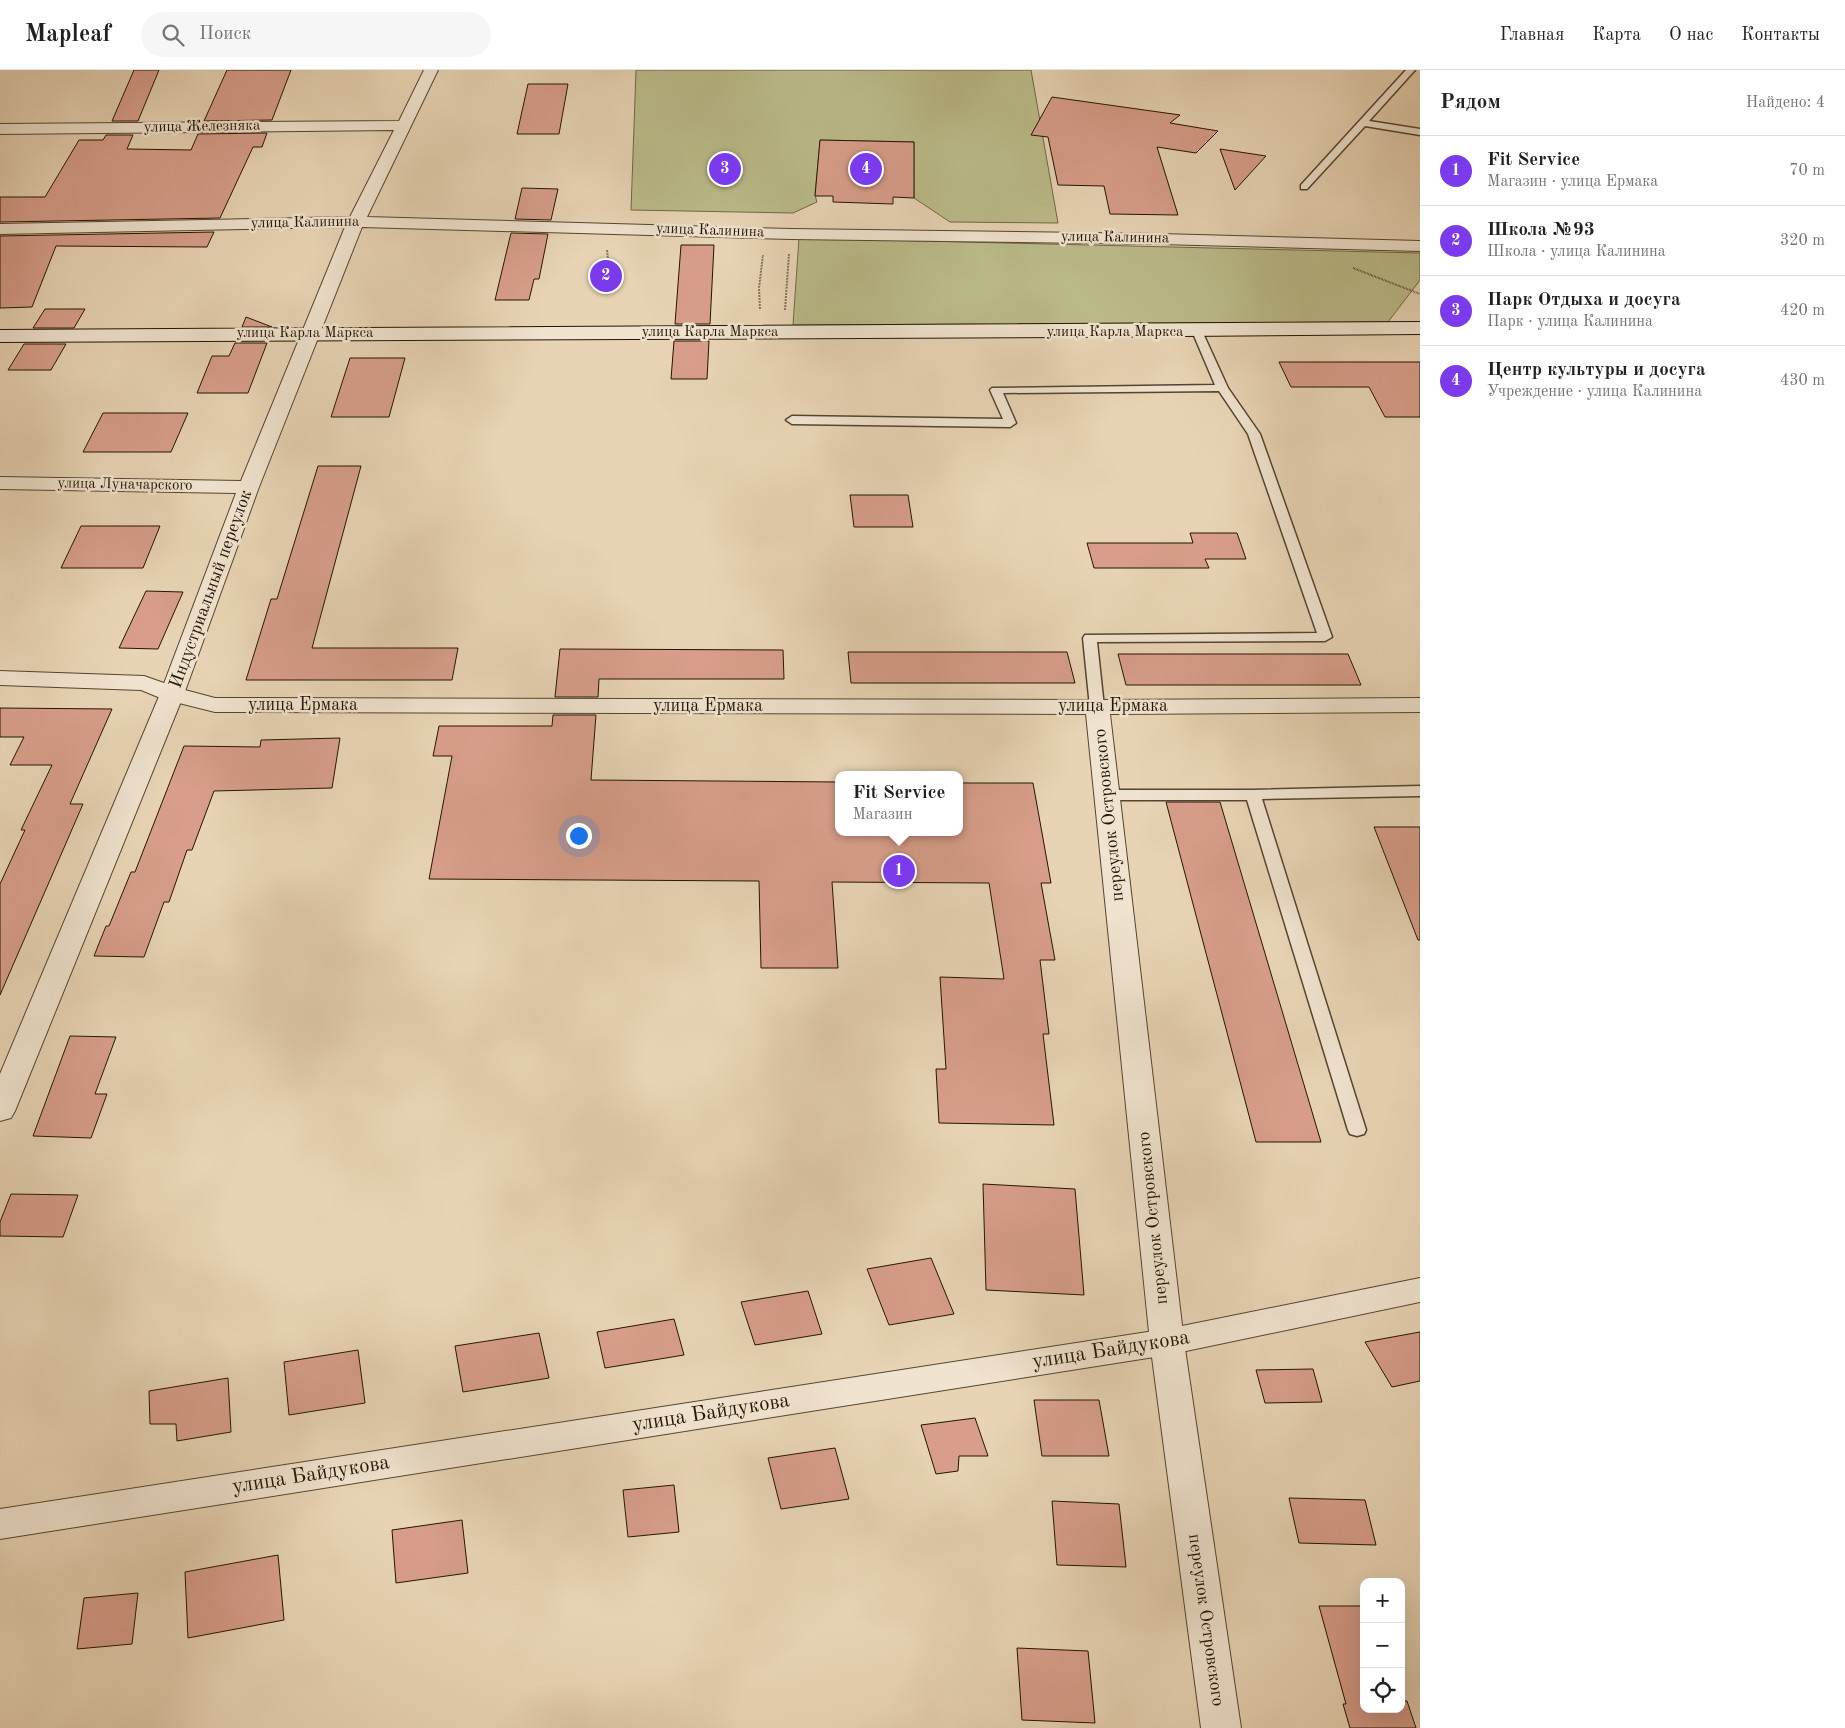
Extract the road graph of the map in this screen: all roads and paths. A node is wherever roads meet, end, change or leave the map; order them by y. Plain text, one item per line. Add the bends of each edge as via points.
1 (431, 70) edge
2 (1411, 70) edge
3 (1363, 123) junction
4 (404, 125) junction
5 (0, 129) edge
6 (1420, 132) edge
7 (1304, 187) dead end
8 (356, 222) junction
9 (0, 228) edge
10 (766, 233) junction
11 (791, 234) junction
12 (1420, 246) edge
13 (760, 313) dead end
14 (785, 313) dead end
15 (1420, 328) edge
16 (1197, 331) junction
17 (310, 333) junction
18 (0, 336) edge
19 (1222, 388) junction
20 (792, 420) dead end
21 (0, 483) edge
22 (249, 487) junction
23 (0, 678) edge
24 (172, 694) junction
25 (1420, 705) edge
26 (1097, 707) junction
27 (1420, 790) edge
28 (1107, 794) junction
29 (1253, 795) junction
30 (0, 1111) edge
31 (1358, 1130) dead end
32 (1420, 1290) edge
33 (1167, 1342) junction
34 (0, 1524) edge
35 (1221, 1728) edge

1 - 4 street, Индустриальный переулок
2 - 3 lane
3 - 6 lane
3 - 7 lane
4 - 5 street, улица Железняка
4 - 8 street, Индустриальный переулок
8 - 9 street, улица Калинина
8 - 10 street, улица Калинина
8 - 17 street, Индустриальный переулок
10 - 11 street, улица Калинина
10 - 13 path via 759,288
11 - 12 street, улица Калинина via 1160,238
11 - 14 path
15 - 16 street, улица Карла Маркса
16 - 17 street, улица Карла Маркса
16 - 19 lane
17 - 18 street, улица Карла Маркса
17 - 22 street, Индустриальный переулок
19 - 20 lane via 996,390 1010,422
19 - 26 lane via 1254,434 1325,637 1090,638
21 - 22 street, улица Луначарского
22 - 24 street, Индустриальный переулок
23 - 24 street, улица Ермака via 144,683
24 - 26 street, улица Ермака via 215,705
24 - 30 street, Индустриальный переулок
25 - 26 street, улица Ермака
26 - 28 street, переулок Островского
27 - 29 lane
28 - 29 lane
28 - 33 street, переулок Островского
29 - 31 lane
32 - 33 street, улица Байдукова
33 - 34 street, улица Байдукова
33 - 35 street, переулок Островского

